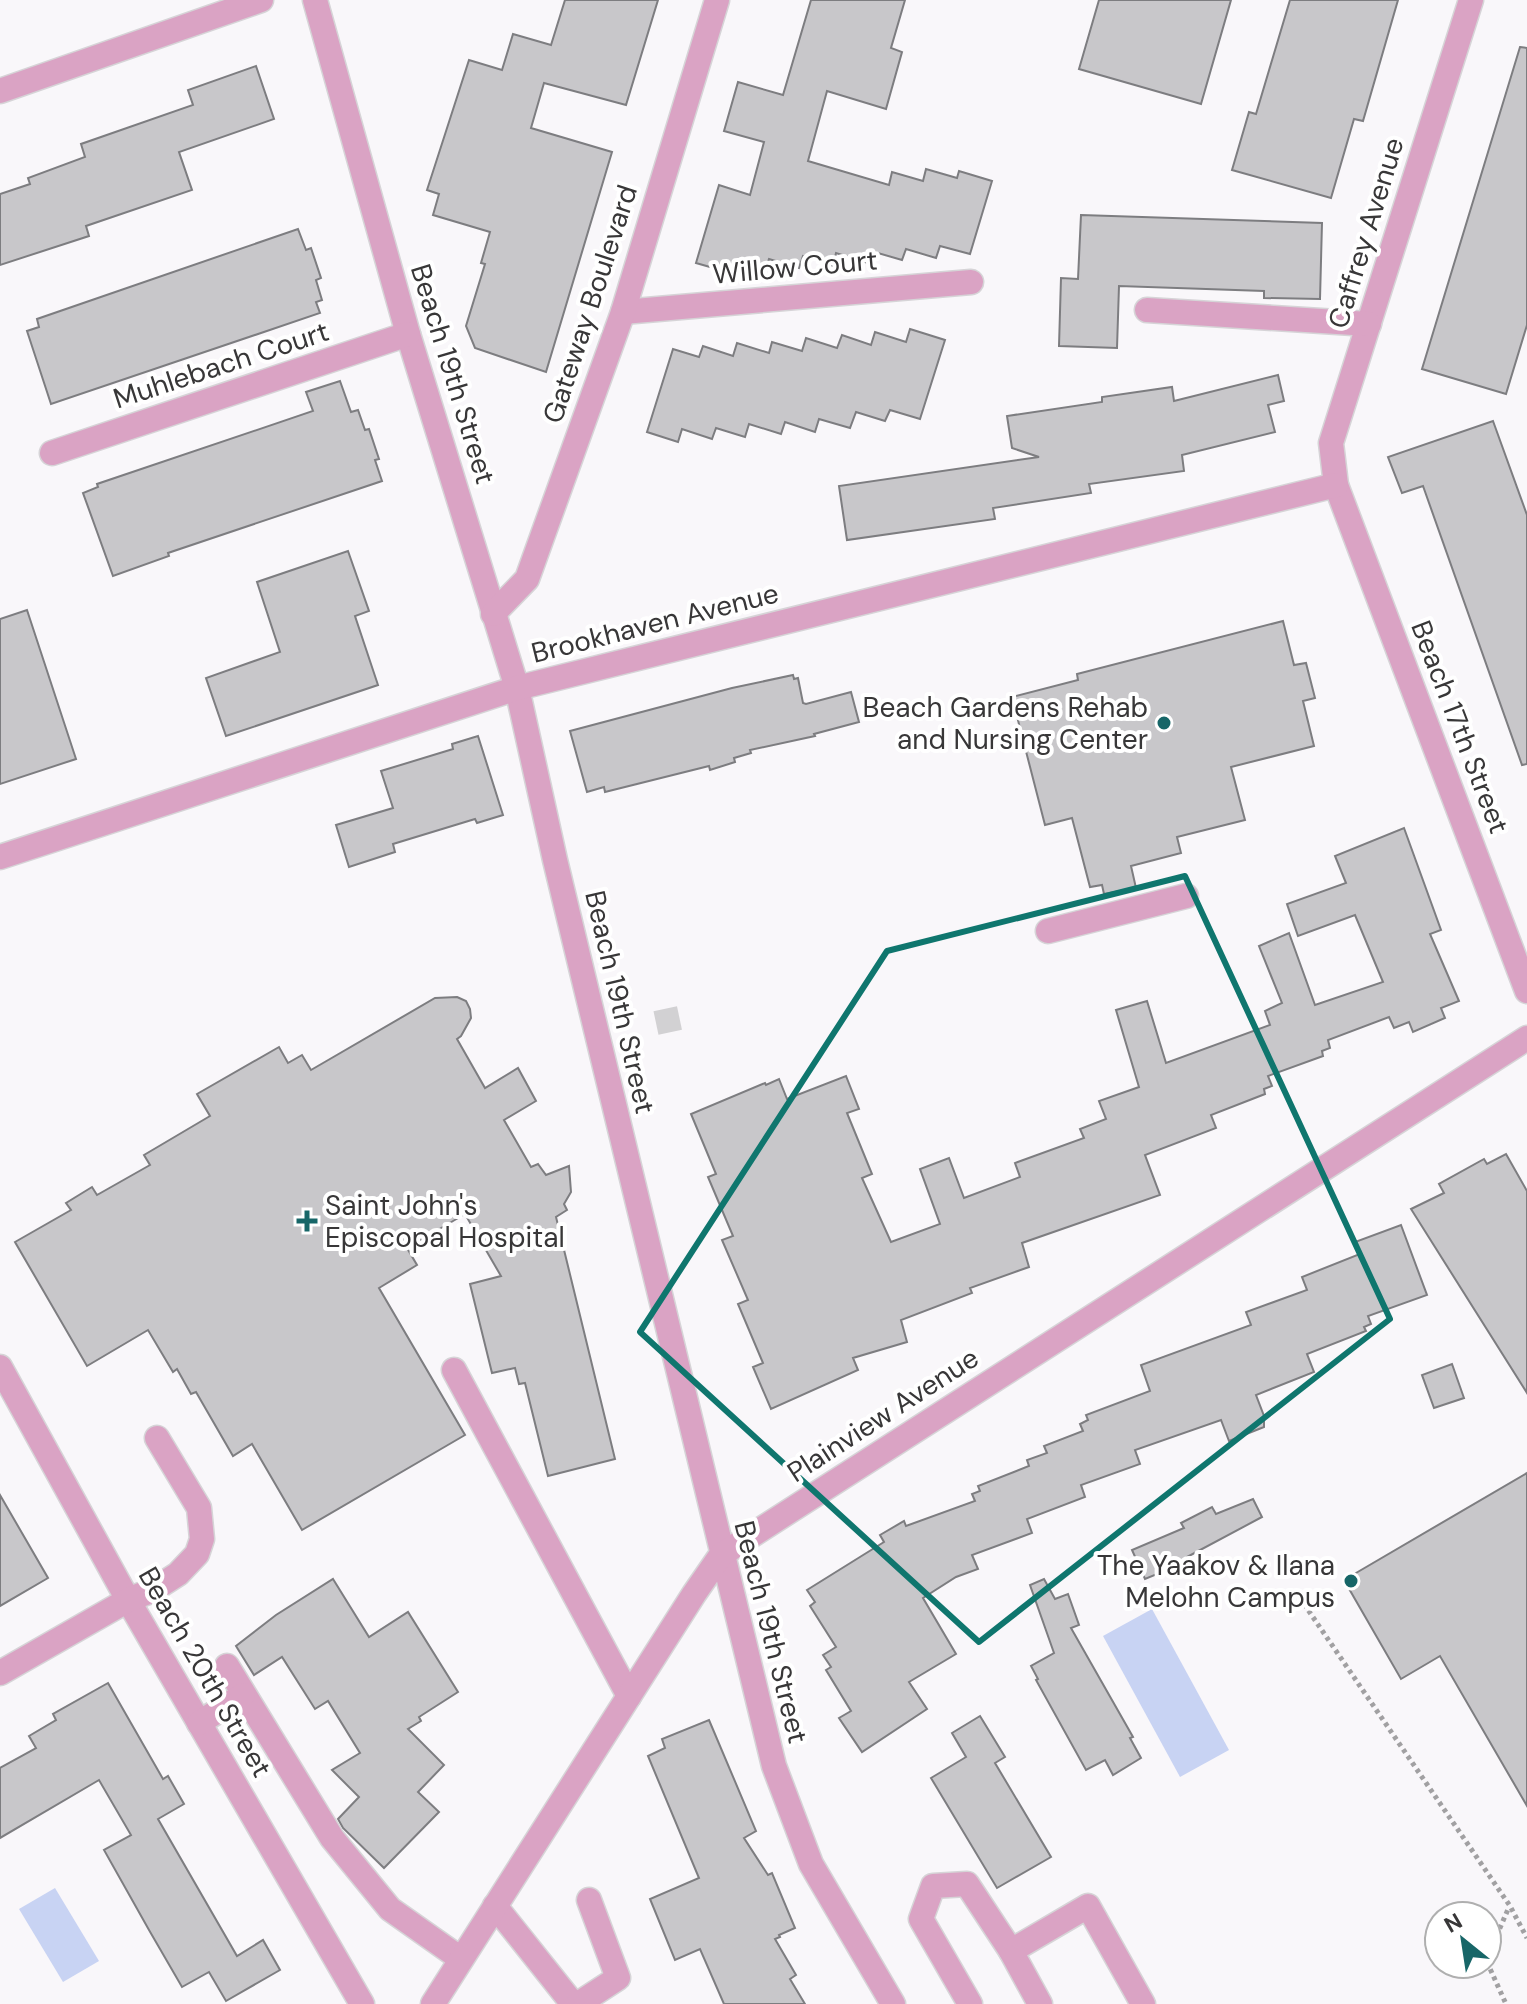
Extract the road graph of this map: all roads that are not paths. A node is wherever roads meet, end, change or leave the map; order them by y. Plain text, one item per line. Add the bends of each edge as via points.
1 (261, 0) edge
2 (315, 0) edge
3 (717, 0) edge
4 (1471, 0) edge
5 (0, 91) edge
6 (971, 282) dead end
7 (1147, 310) dead end
8 (623, 312) junction
9 (1369, 324) junction
10 (408, 334) junction
11 (52, 453) dead end
12 (1336, 485) junction
13 (493, 614) junction
14 (517, 688) junction
15 (0, 857) edge
16 (1186, 896) dead end
17 (1048, 931) dead end
18 (1527, 991) edge
19 (1527, 1038) edge
20 (0, 1367) edge
21 (454, 1370) dead end
22 (157, 1438) dead end
23 (721, 1555) junction
24 (128, 1600) junction
25 (227, 1666) dead end
26 (0, 1673) edge
27 (243, 1695) junction
28 (629, 1696) junction
29 (199, 1723) junction
30 (589, 1900) dead end
31 (495, 1906) junction
32 (1011, 1951) junction
33 (461, 1959) junction
34 (362, 2004) edge
35 (433, 2004) edge
36 (575, 2004) edge
37 (893, 2004) edge
38 (970, 2004) edge
39 (1040, 2004) edge
40 (1143, 2004) edge

1 - 5 street
2 - 10 street, Beach 19th Street
3 - 8 street, Gateway Boulevard
4 - 9 street, Caffrey Avenue
6 - 8 street, Willow Court
7 - 9 street
8 - 13 street, Gateway Boulevard via 527,579
9 - 12 street, Caffrey Avenue via 1331,443
10 - 11 street, Muhlebach Court
10 - 13 street, Beach 19th Street
12 - 14 street, Brookhaven Avenue
12 - 18 street, Beach 17th Street
13 - 14 street, Beach 19th Street
14 - 15 street, Brookhaven Avenue
14 - 23 street, Beach 19th Street
16 - 17 street
19 - 23 street, Plainview Avenue
20 - 24 street, Beach 20th Street
21 - 28 street
22 - 24 street via 199,1508 202,1539 197,1554 178,1574
23 - 28 street, Plainview Avenue
23 - 37 street, Beach 19th Street via 774,1766 811,1864
24 - 26 street
24 - 29 street, Beach 20th Street
25 - 27 street
27 - 29 street
27 - 33 street via 332,1838 390,1909
28 - 31 street, Plainview Avenue
29 - 34 street, Beach 20th Street
30 - 36 street via 618,1978
31 - 33 street, Plainview Avenue
31 - 36 street
32 - 38 street via 967,1884 933,1886 921,1919
32 - 39 street
32 - 40 street via 1088,1906
33 - 35 street, Plainview Avenue

